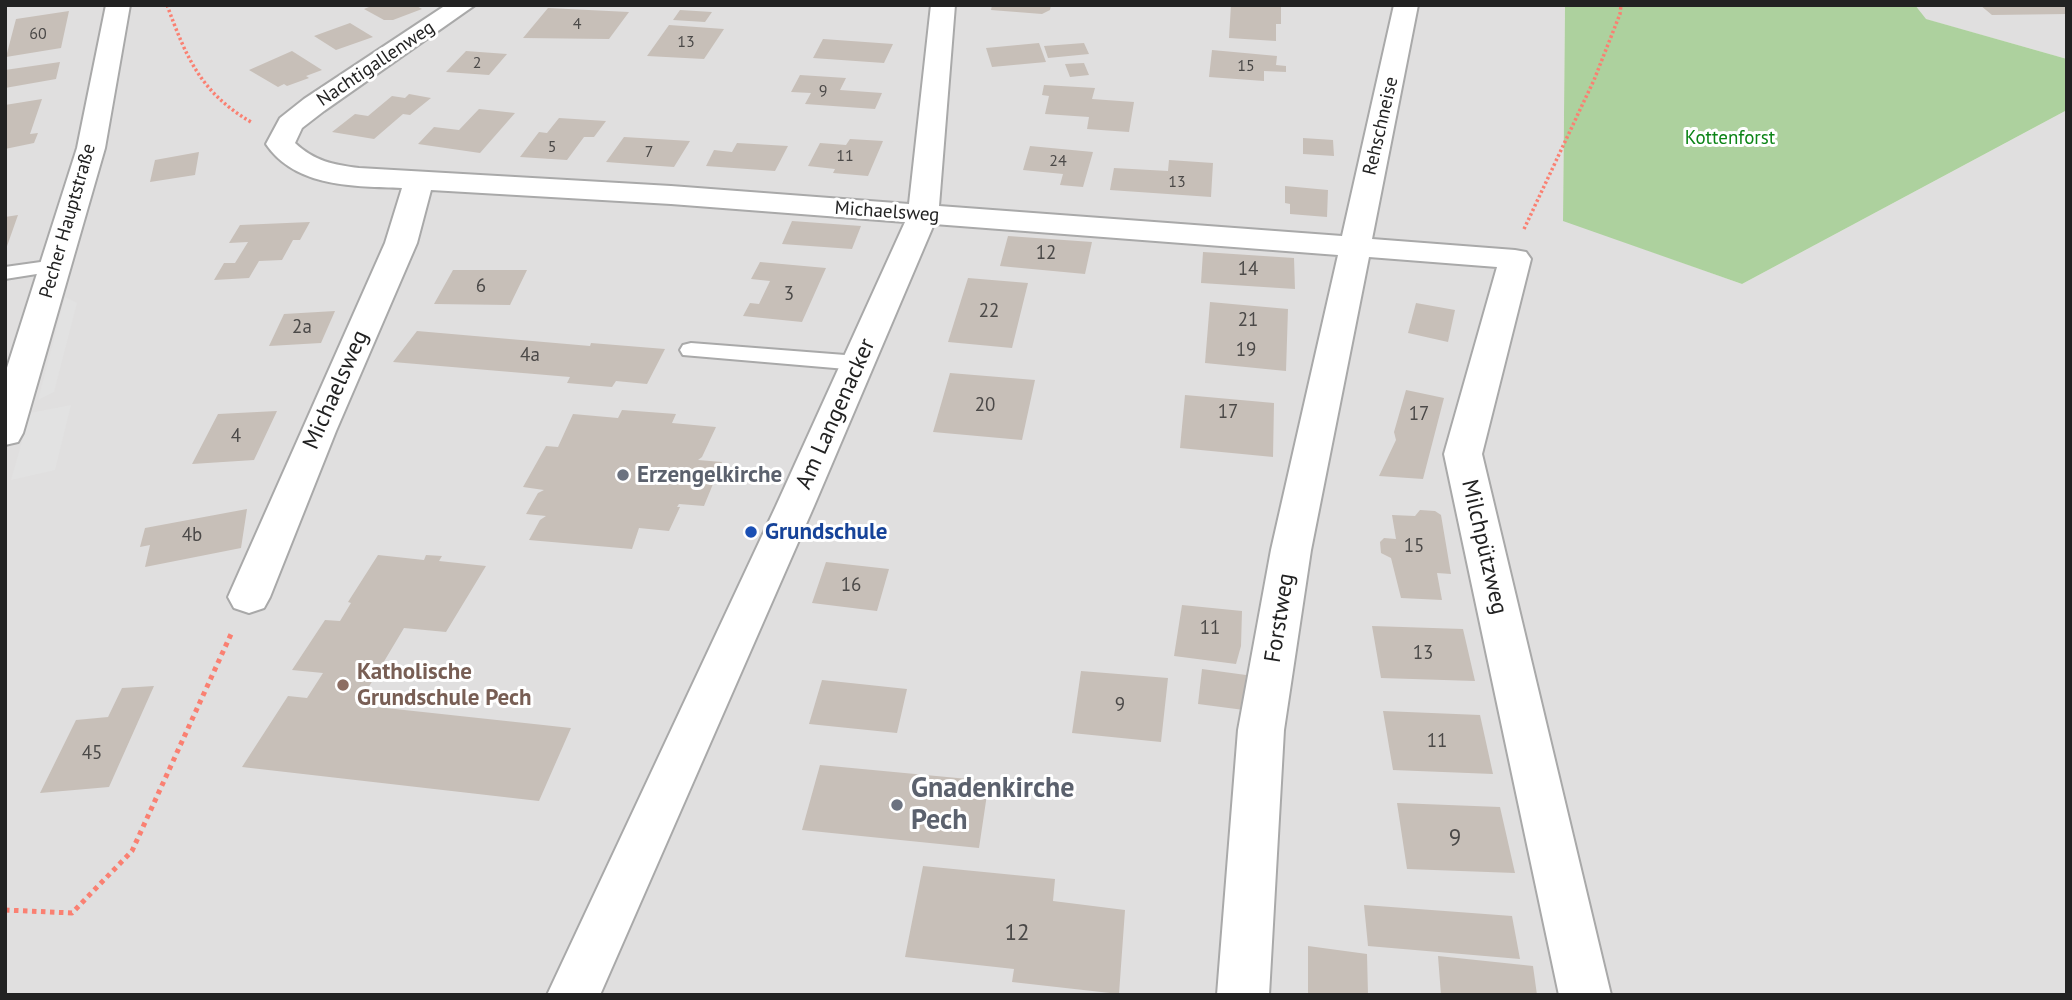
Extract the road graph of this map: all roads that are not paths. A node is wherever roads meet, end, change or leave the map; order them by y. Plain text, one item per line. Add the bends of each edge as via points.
1 (118, 5) edge
2 (463, 5) edge
3 (943, 5) edge
4 (1406, 5) edge
5 (290, 124) joint
6 (419, 181) junction
7 (923, 215) junction
8 (1354, 246) junction
9 (55, 266) junction
10 (5, 273) edge
11 (691, 350) dead end
12 (858, 363) junction
13 (5, 433) edge
14 (249, 597) road end
15 (573, 995) edge
16 (1242, 995) edge
17 (1585, 995) edge

1 - 9 street, Pecher Hauptstraße via 91,148
2 - 5 street, Nachtigallenweg
3 - 7 street, Am Langenacker
4 - 8 street, Rehschneise
5 - 6 street, Michaelsweg via 280,144 296,161 327,173
6 - 7 street, Michaelsweg
6 - 14 street, Michaelsweg via 401,243
7 - 8 street, Michaelsweg
7 - 12 street, Am Langenacker
8 - 16 street, Forstweg via 1291,550 1261,730
8 - 17 street, Milchpützweg via 1515,259 1462,454
9 - 10 lane
9 - 13 street, Pecher Hauptstraße
11 - 12 lane
12 - 15 street, Am Langenacker

